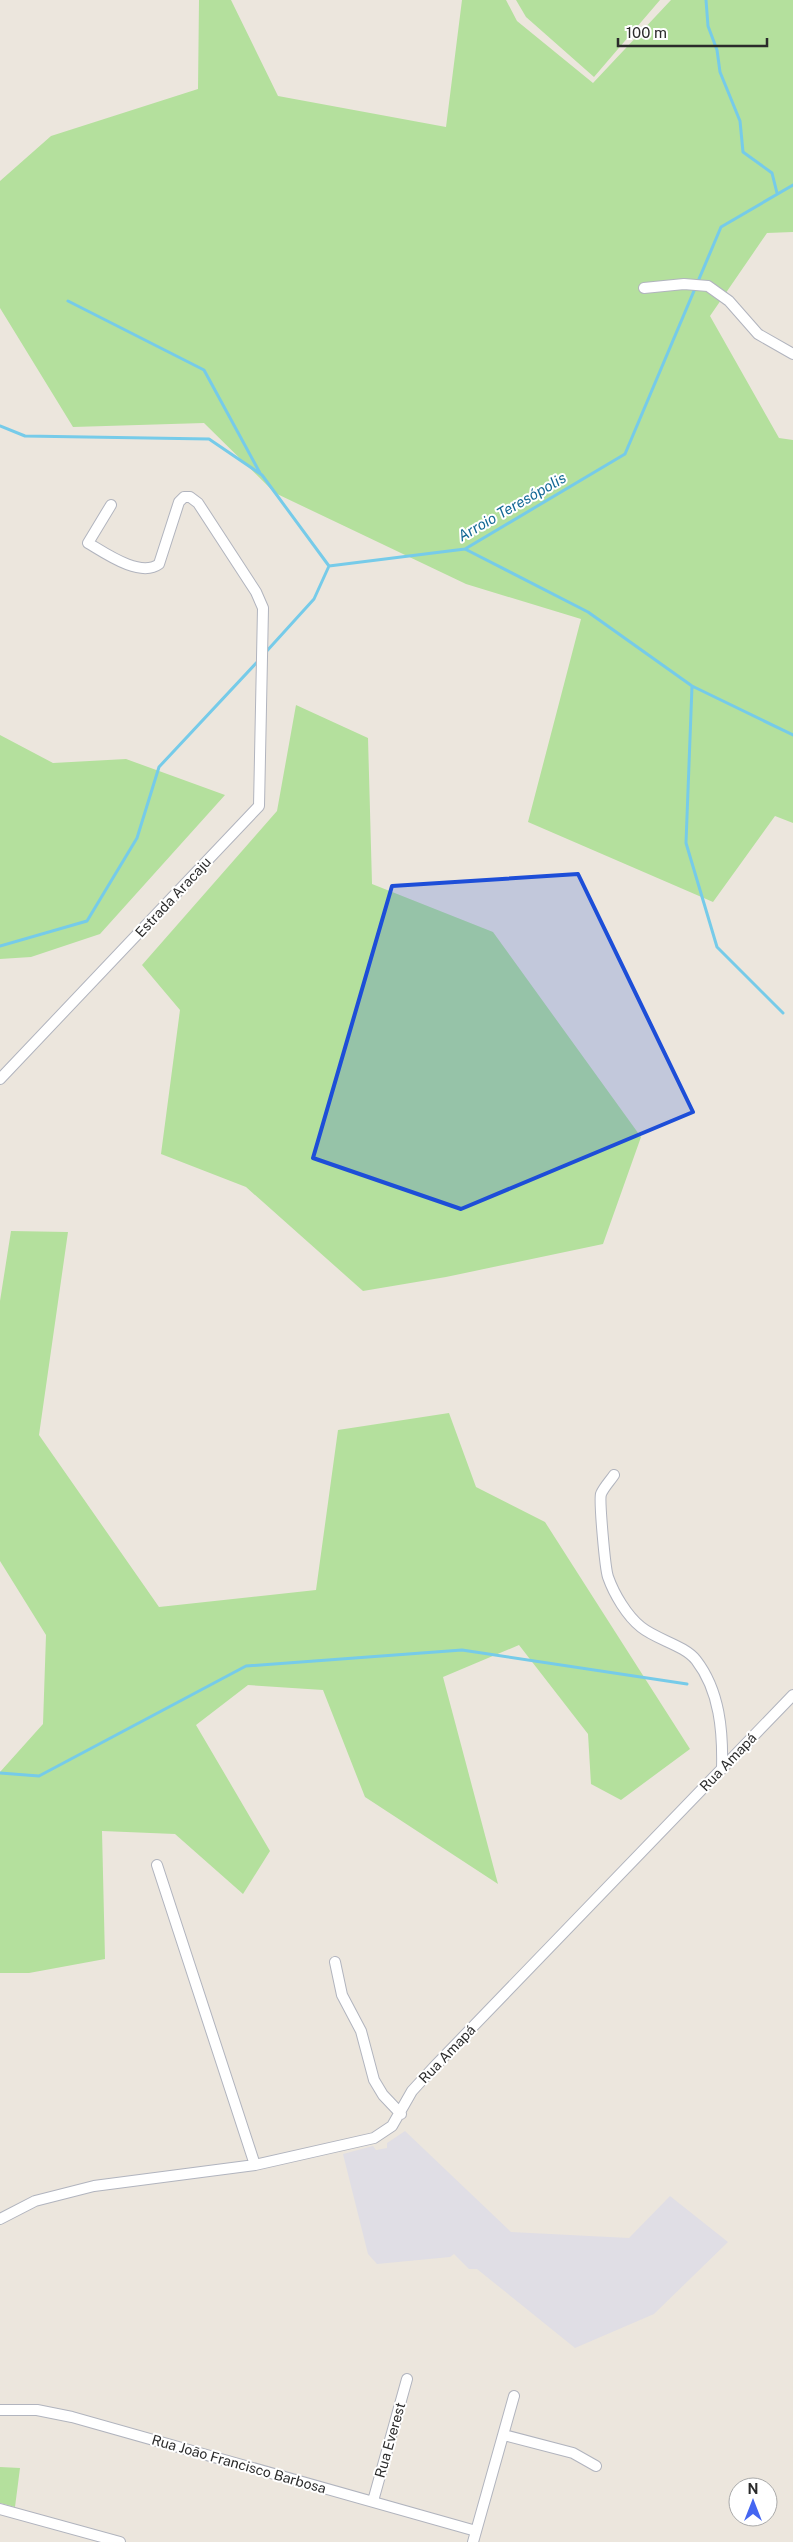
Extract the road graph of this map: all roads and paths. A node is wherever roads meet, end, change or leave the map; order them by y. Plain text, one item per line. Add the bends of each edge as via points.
1 (644, 288) dead end
2 (793, 354) edge
3 (111, 505) dead end
4 (0, 1079) edge
5 (614, 1475) dead end
6 (793, 1695) edge
7 (722, 1769) junction
8 (156, 1865) dead end
9 (335, 1962) dead end
10 (401, 2114) junction
11 (255, 2165) junction
12 (0, 2219) edge
13 (407, 2379) dead end
14 (514, 2396) dead end
15 (0, 2410) edge
16 (504, 2435) junction
17 (596, 2466) dead end
18 (373, 2501) junction
19 (0, 2509) edge
20 (476, 2531) junction
21 (120, 2542) edge
22 (473, 2542) edge

1 - 2 street via 684,284 708,286 729,301 758,334
3 - 4 street, Estrada Aracaju via 88,543 112,558 140,568 154,568 159,564 179,502 184,496 190,497 198,502 256,592 263,608 259,806
5 - 7 street via 601,1494 607,1576 623,1606 640,1627 694,1658 706,1675 719,1714
6 - 7 street, Rua Amapá
7 - 10 street, Rua Amapá via 434,2067 412,2091
8 - 11 street
9 - 10 street via 342,1995 361,2031 374,2080
10 - 11 street, Rua Amapá via 392,2126 374,2138
11 - 12 street, Rua Amapá via 94,2186 35,2202
13 - 18 street, Rua Everest
14 - 16 street
15 - 18 street, Rua João Francisco Barbosa via 36,2410 72,2417
16 - 17 street via 573,2453
16 - 20 street
18 - 20 street, Rua João Francisco Barbosa
19 - 21 street
20 - 22 street

